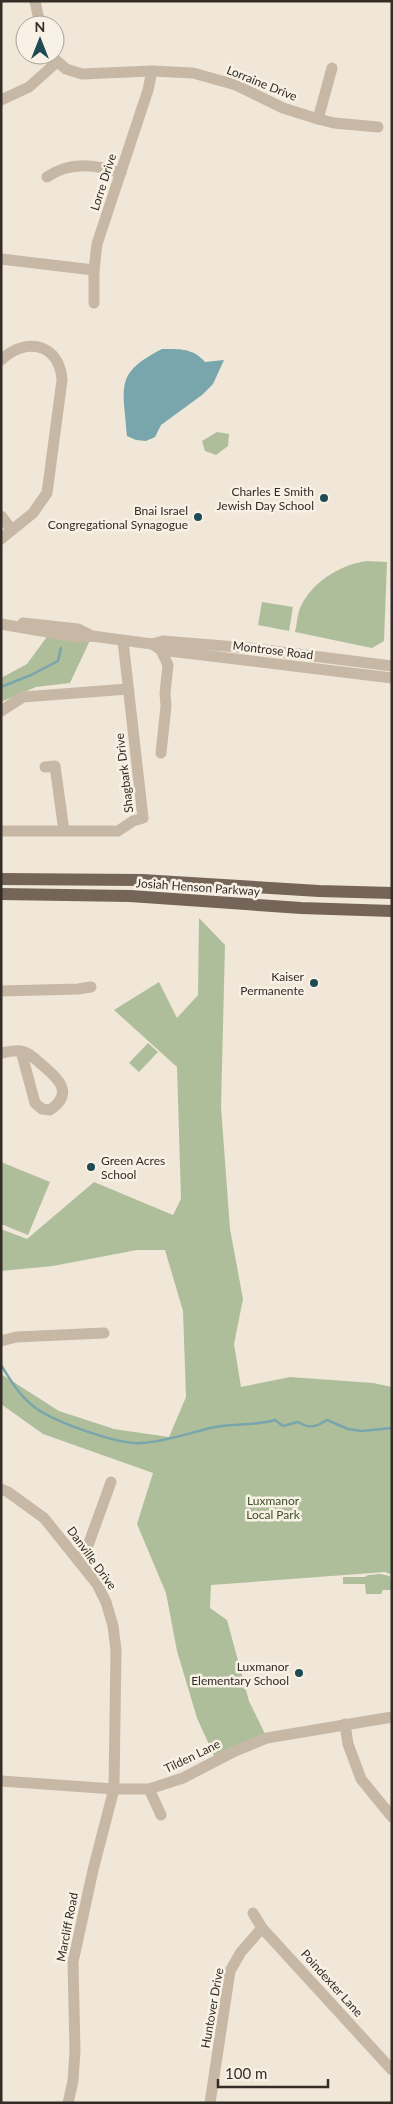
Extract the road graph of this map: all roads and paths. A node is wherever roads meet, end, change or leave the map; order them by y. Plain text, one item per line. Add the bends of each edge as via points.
1 (35, 1) edge
2 (38, 15) edge
3 (48, 65) edge
4 (62, 65) edge
5 (332, 68) dead end
6 (152, 72) junction
7 (1, 100) edge
8 (318, 119) junction
9 (378, 127) dead end
10 (121, 173) junction
11 (47, 177) dead end
12 (1, 259) edge
13 (94, 270) junction
14 (94, 303) dead end
15 (1, 360) edge
16 (1, 516) edge
17 (12, 530) junction
18 (1, 539) edge
19 (1, 624) edge
20 (123, 640) junction
21 (156, 647) junction
22 (182, 653) junction
23 (168, 665) junction
24 (392, 666) edge
25 (386, 678) edge
26 (392, 684) edge
27 (128, 688) junction
28 (1, 711) edge
29 (161, 753) dead end
30 (45, 767) dead end
31 (1, 832) edge
32 (64, 832) junction
33 (1, 879) edge
34 (298, 890) junction
35 (389, 892) edge
36 (1, 894) edge
37 (227, 903) junction
38 (366, 911) junction
39 (392, 911) edge
40 (392, 918) edge
41 (91, 987) dead end
42 (1, 991) edge
43 (21, 1051) junction
44 (1, 1053) edge
45 (104, 1333) dead end
46 (1, 1341) edge
47 (111, 1482) dead end
48 (1, 1489) edge
49 (78, 1558) junction
50 (392, 1717) edge
51 (345, 1724) junction
52 (1, 1780) edge
53 (114, 1789) junction
54 (149, 1790) junction
55 (160, 1815) dead end
56 (392, 1817) edge
57 (253, 1913) dead end
58 (262, 1928) junction
59 (392, 2070) edge
60 (68, 2103) edge
61 (210, 2103) edge

1 - 2 street
3 - 7 street via 29,87
4 - 6 street, Lorraine Drive via 82,74
5 - 8 street
6 - 8 street, Lorraine Drive via 193,73 222,80 283,108
6 - 10 street, Lorre Drive
8 - 9 street, Lorraine Drive
10 - 11 street via 94,166 73,166 57,169
10 - 13 street, Lorre Drive via 97,244
12 - 13 street
13 - 14 street, Lorre Drive
15 - 17 street via 22,346 38,346 60,364 62,380 47,493 39,506
16 - 17 street
17 - 18 street
19 - 20 street, Montrose Road via 49,634
20 - 21 street, Montrose Road
20 - 27 street, Shagbark Drive
21 - 22 street, Montrose Road
21 - 23 street
21 - 24 street, Montrose Road via 163,641 239,647
22 - 23 street
22 - 25 street, Montrose Road
23 - 29 street
25 - 26 street
27 - 28 street via 23,697
27 - 32 street, Shagbark Drive via 143,818 118,832
30 - 32 street via 55,766
31 - 32 street, Shagbark Drive
33 - 34 main road, Josiah Henson Parkway via 142,880
34 - 35 main road, Josiah Henson Parkway
34 - 37 main road via 236,894
36 - 37 main road, Josiah Henson Parkway via 130,896
37 - 38 main road, Josiah Henson Parkway
38 - 39 main road, Josiah Henson Parkway
38 - 40 main road
41 - 42 street
43 - 43 street via 48,1069 62,1087 59,1104 50,1110 35,1103
43 - 44 street
45 - 46 street via 16,1337
47 - 49 street via 86,1550
48 - 49 street, Danville Drive via 44,1518
49 - 53 street, Danville Drive via 106,1602 113,1626 116,1650
50 - 51 street, Tilden Lane
51 - 54 street, Tilden Lane via 267,1738 183,1778
51 - 56 street via 348,1744 361,1780
52 - 53 street, Tilden Lane
53 - 54 street, Tilden Lane
53 - 60 street, Marcliff Road via 73,1962 75,2051
54 - 55 street
57 - 58 street, Poindexter Lane
58 - 59 street, Poindexter Lane
58 - 61 street, Huntover Drive via 241,1952 230,1971

